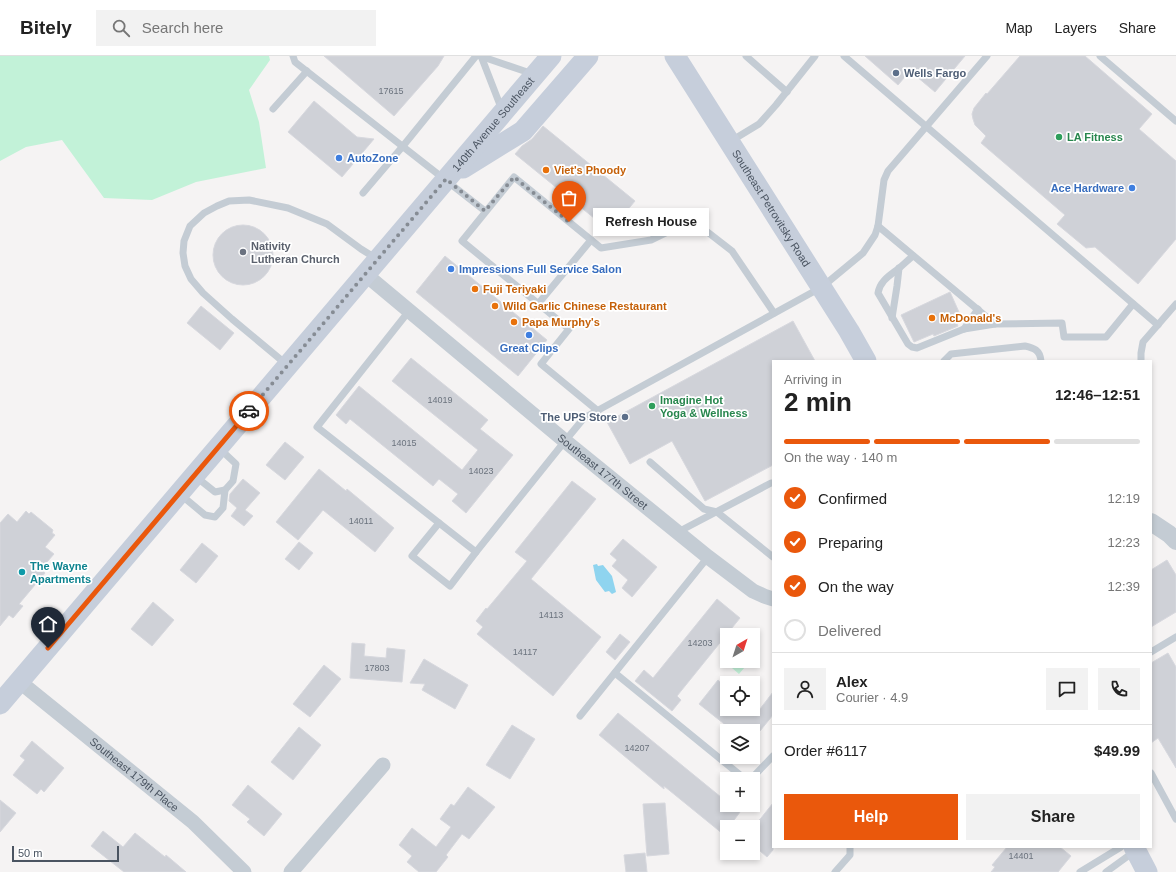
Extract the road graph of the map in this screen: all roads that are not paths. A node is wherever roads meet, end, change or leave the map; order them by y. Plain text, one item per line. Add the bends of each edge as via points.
1 (293, 56) edge
2 (476, 56) edge
3 (481, 56) edge
4 (551, 56) edge
5 (588, 56) edge
6 (746, 56) edge
7 (816, 56) edge
8 (844, 56) edge
9 (987, 56) edge
10 (1100, 56) edge
11 (675, 57) edge
12 (307, 71) junction
13 (535, 75) junction
14 (786, 92) junction
15 (273, 109) dead end
16 (503, 112) junction
17 (1176, 121) edge
18 (926, 127) junction
19 (730, 142) junction
20 (403, 146) junction
21 (446, 179) junction
22 (363, 193) dead end
23 (485, 211) junction
24 (878, 226) junction
25 (591, 240) junction
26 (913, 256) junction
27 (371, 267) junction
28 (899, 268) junction
29 (822, 287) junction
30 (538, 304) junction
31 (1133, 304) junction
32 (1176, 304) edge
33 (978, 309) junction
34 (409, 311) junction
35 (774, 313) junction
36 (892, 318) junction
37 (995, 324) junction
38 (1158, 325) junction
39 (964, 329) junction
40 (865, 360) edge
41 (945, 360) edge
42 (1041, 360) edge
43 (1141, 360) edge
44 (288, 365) junction
45 (598, 411) junction
46 (565, 441) junction
47 (218, 448) junction
48 (650, 462) dead end
49 (194, 476) junction
50 (772, 483) edge
51 (225, 490) junction
52 (179, 494) junction
53 (717, 512) junction
54 (439, 523) junction
55 (1152, 523) edge
56 (678, 532) junction
57 (1176, 541) edge
58 (476, 552) junction
59 (772, 556) edge
60 (708, 557) junction
61 (772, 599) edge
62 (1176, 637) edge
63 (1152, 651) edge
64 (615, 673) junction
65 (20, 682) junction
66 (0, 704) edge
67 (580, 716) dead end
68 (772, 757) edge
69 (383, 765) dead end
70 (735, 772) edge
71 (758, 772) edge
72 (1152, 775) edge
73 (1176, 819) edge
74 (850, 848) edge
75 (1130, 848) edge
76 (244, 872) edge
77 (292, 872) edge
78 (835, 872) edge
79 (1080, 872) edge
80 (1106, 872) edge
81 (1148, 872) edge

1 - 12 lane via 295,62
2 - 20 lane
3 - 13 lane
3 - 16 lane
4 - 13 main road, 140th Avenue Southeast
5 - 21 main road via 523,131
6 - 14 lane
7 - 14 lane
8 - 18 lane
9 - 18 lane
10 - 17 lane
11 - 19 main road, Southeast Petrovitsky Road
12 - 15 lane
12 - 20 lane
13 - 16 main road, 140th Avenue Southeast
14 - 19 lane via 759,124
16 - 21 main road, 140th Avenue Southeast
18 - 24 lane via 888,171 884,180
18 - 31 lane
19 - 29 main road, Southeast Petrovitsky Road
20 - 21 lane
20 - 22 lane
21 - 23 lane
21 - 27 main road, 140th Avenue Southeast
23 - 25 lane via 514,177
23 - 30 lane via 462,241
24 - 26 lane
24 - 29 lane via 863,253
25 - 30 lane
25 - 35 lane via 601,248 651,240 692,220 732,251
26 - 28 lane
26 - 33 lane
27 - 34 street, Southeast 177th Street
27 - 44 main road, 140th Avenue Southeast
27 - 44 lane via 361,249 327,224 288,208 249,200 229,201 204,213 190,226 184,241 183,253 191,279 202,294
28 - 36 lane
28 - 36 lane via 888,276 878,293
29 - 35 lane
29 - 40 main road, Southeast Petrovitsky Road
30 - 45 lane via 569,329 541,364
31 - 37 lane via 1106,337 1064,337 1062,323
31 - 38 lane
32 - 38 lane
33 - 37 lane
33 - 39 lane
34 - 46 street, Southeast 177th Street
34 - 54 lane via 317,427
35 - 45 lane
36 - 39 lane via 908,344 918,348
37 - 39 lane
38 - 43 lane via 1143,342
41 - 42 lane via 951,354 1025,346 1035,348
44 - 47 main road, 140th Avenue Southeast
45 - 46 lane via 584,418
46 - 56 street, Southeast 177th Street
46 - 58 lane
47 - 49 main road, 140th Avenue Southeast
47 - 51 lane via 236,464 233,481
48 - 53 lane via 704,509
49 - 51 lane via 215,492
49 - 52 main road, 140th Avenue Southeast
50 - 53 lane
51 - 52 lane via 222,508 215,517 205,514
52 - 65 main road, 140th Avenue Southeast
53 - 56 lane
53 - 59 lane
54 - 58 lane
54 - 58 lane via 412,556 450,586
55 - 57 street
56 - 60 street, Southeast 177th Street
60 - 61 street, Southeast 177th Street via 753,591
60 - 64 lane
62 - 63 lane
64 - 67 lane
64 - 70 lane
65 - 66 main road, 140th Avenue Southeast
65 - 76 street, Southeast 179th Place via 193,822
68 - 71 lane
69 - 77 street
72 - 73 lane
74 - 78 lane via 850,855
75 - 79 lane
75 - 80 lane
75 - 81 main road

